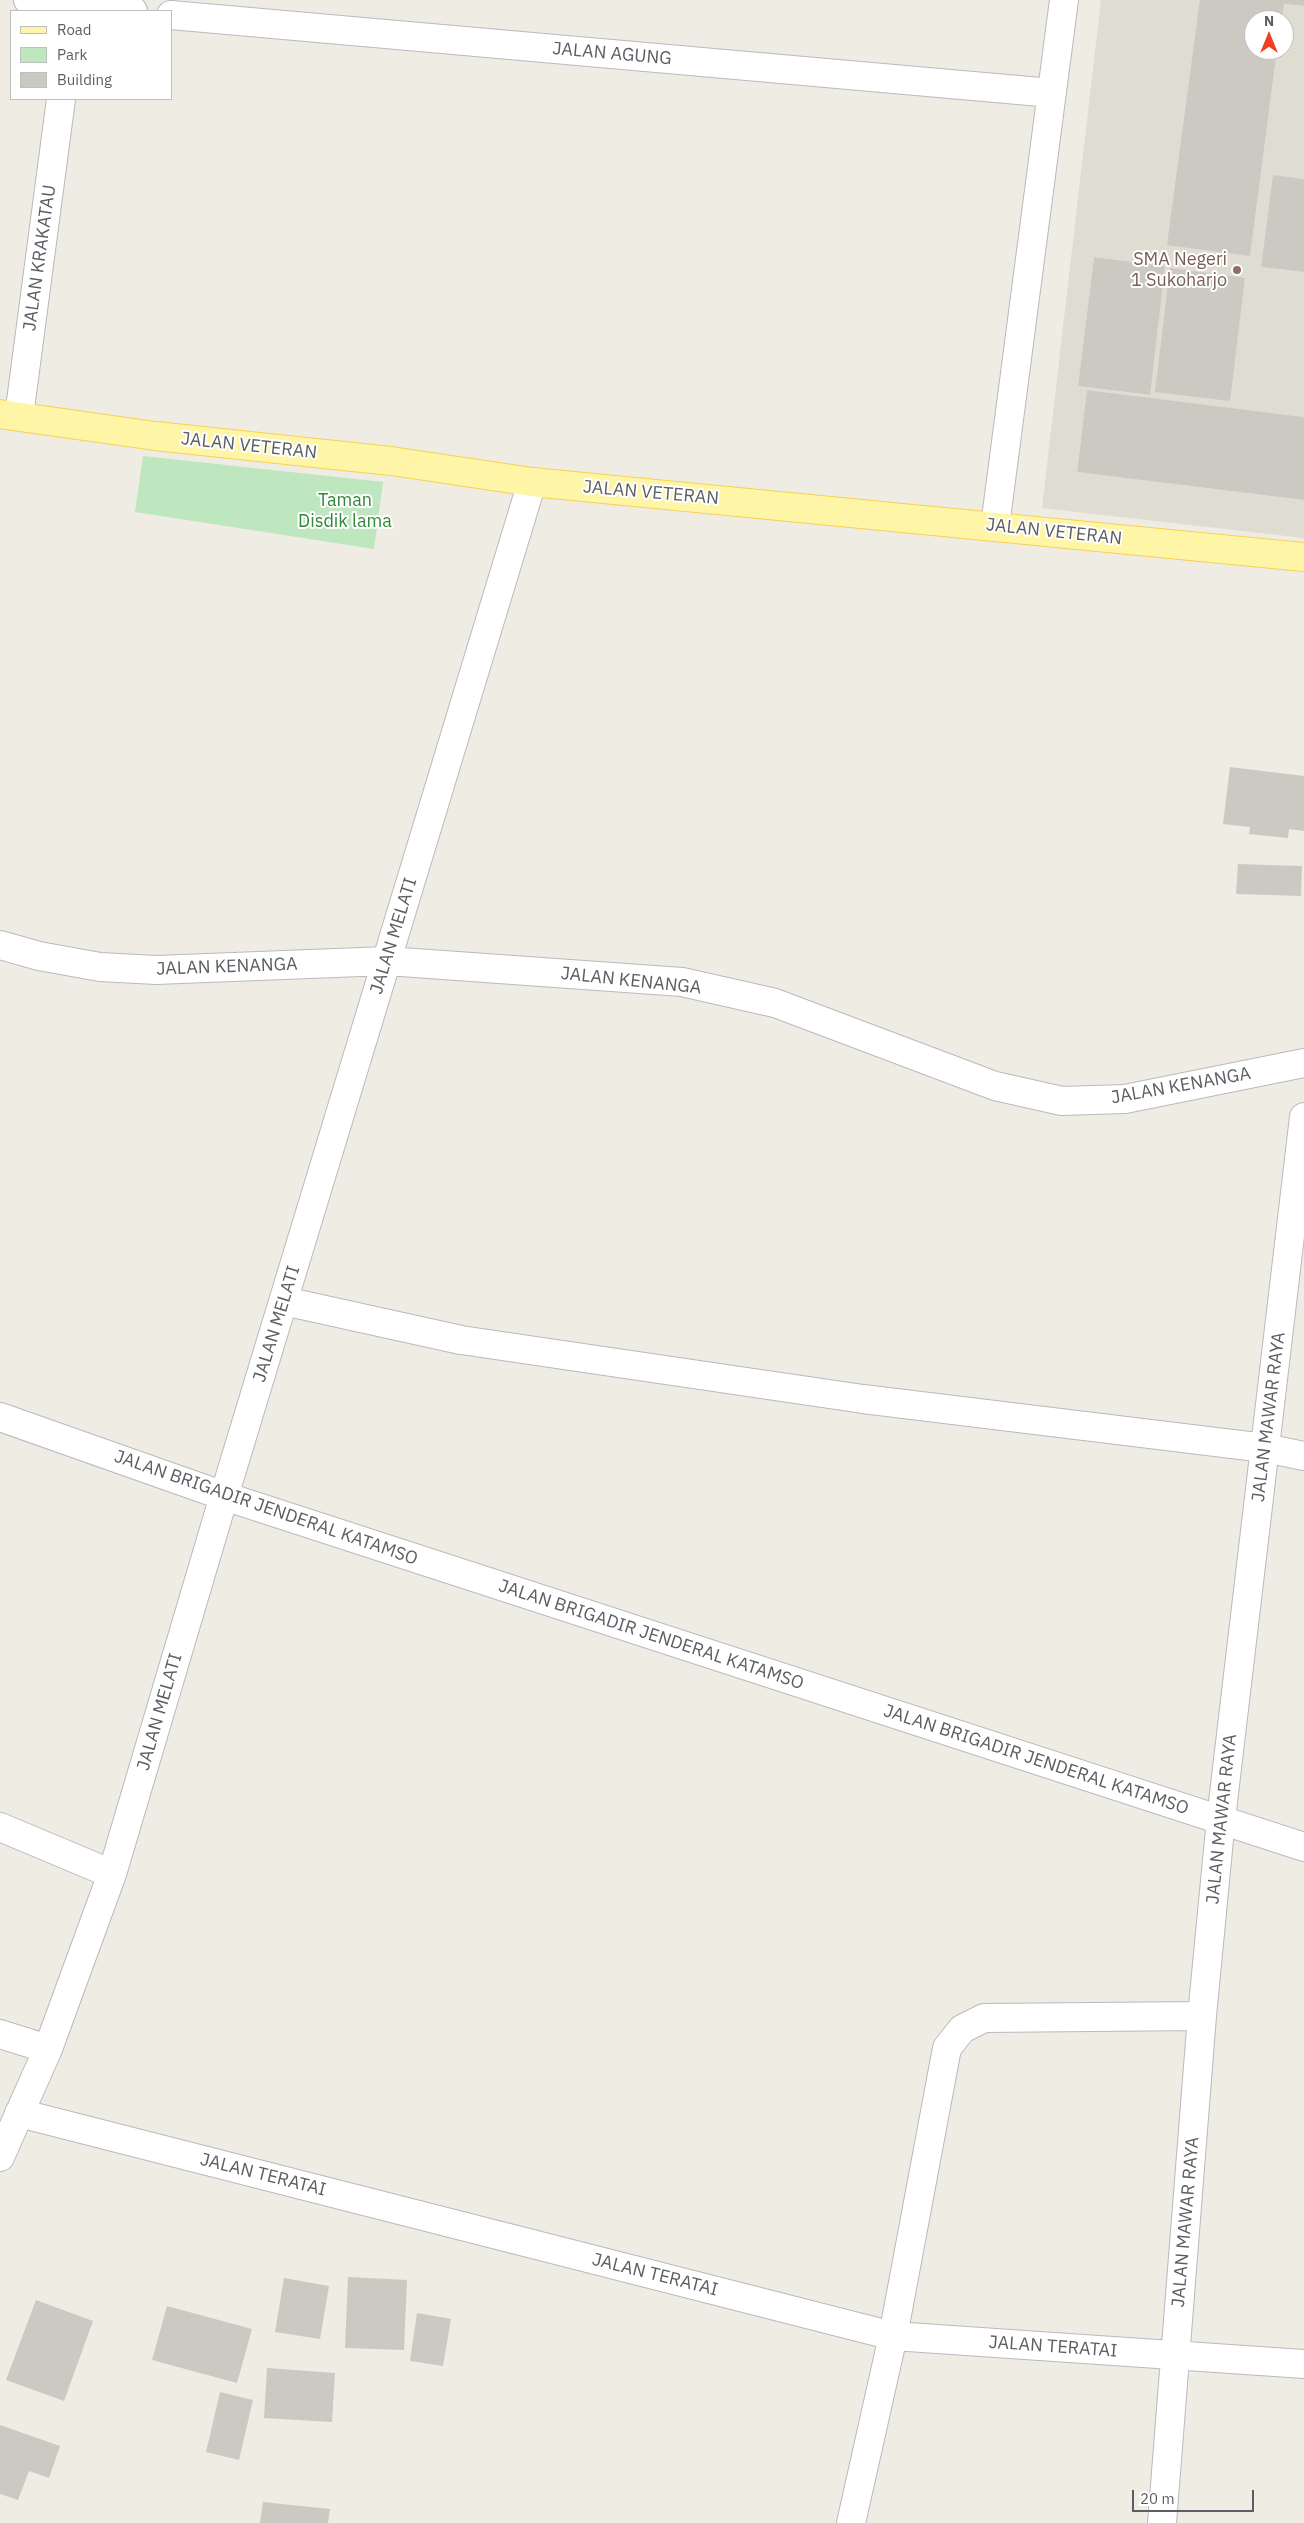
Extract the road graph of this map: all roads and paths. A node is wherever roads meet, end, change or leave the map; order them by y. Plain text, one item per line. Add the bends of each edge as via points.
1 (28, 0) edge
2 (1064, 0) edge
3 (73, 5) edge
4 (123, 10) edge
5 (172, 15) edge
6 (1052, 93) junction
7 (61, 100) edge
8 (9, 415) edge
9 (532, 482) junction
10 (995, 526) junction
11 (1304, 557) edge
12 (0, 945) edge
13 (386, 962) junction
14 (1304, 1063) edge
15 (1304, 1117) edge
16 (284, 1301) junction
17 (0, 1417) edge
18 (1265, 1448) junction
19 (1304, 1456) edge
20 (224, 1496) junction
21 (1221, 1819) junction
22 (0, 1827) edge
23 (1304, 1846) edge
24 (112, 1874) junction
25 (1202, 2016) junction
26 (0, 2034) edge
27 (48, 2050) junction
28 (19, 2113) junction
29 (0, 2157) edge
30 (893, 2336) junction
31 (1175, 2355) junction
32 (1304, 2364) edge
33 (851, 2523) edge
34 (1162, 2523) edge

1 - 3 street
2 - 6 street
3 - 4 street
5 - 6 street, JALAN AGUNG
6 - 10 street
7 - 8 street, JALAN KRAKATAU
8 - 9 main road, JALAN VETERAN via 155,436 391,461
9 - 10 main road, JALAN VETERAN
9 - 13 street, JALAN MELATI
10 - 11 main road, JALAN VETERAN
12 - 13 street, JALAN KENANGA via 100,967 156,970
13 - 14 street, JALAN KENANGA via 682,982 775,1003 995,1086 1062,1101 1125,1098
13 - 16 street, JALAN MELATI
15 - 18 street, JALAN MAWAR RAYA
16 - 18 street via 471,1341 863,1399
16 - 20 street, JALAN MELATI
17 - 20 street, JALAN BRIGADIR JENDERAL KATAMSO
18 - 19 street
18 - 21 street, JALAN MAWAR RAYA
20 - 21 street, JALAN BRIGADIR JENDERAL KATAMSO
20 - 24 street, JALAN MELATI
21 - 23 street, JALAN BRIGADIR JENDERAL KATAMSO
21 - 25 street, JALAN MAWAR RAYA
22 - 24 street
24 - 27 street, JALAN MELATI
25 - 30 street via 984,2018 962,2029 946,2048
25 - 31 street, JALAN MAWAR RAYA
26 - 27 street
27 - 28 street, JALAN MELATI
28 - 29 street, JALAN MELATI
28 - 30 street, JALAN TERATAI
30 - 31 street, JALAN TERATAI
30 - 33 street
31 - 32 street, JALAN TERATAI
31 - 34 street, JALAN MAWAR RAYA

